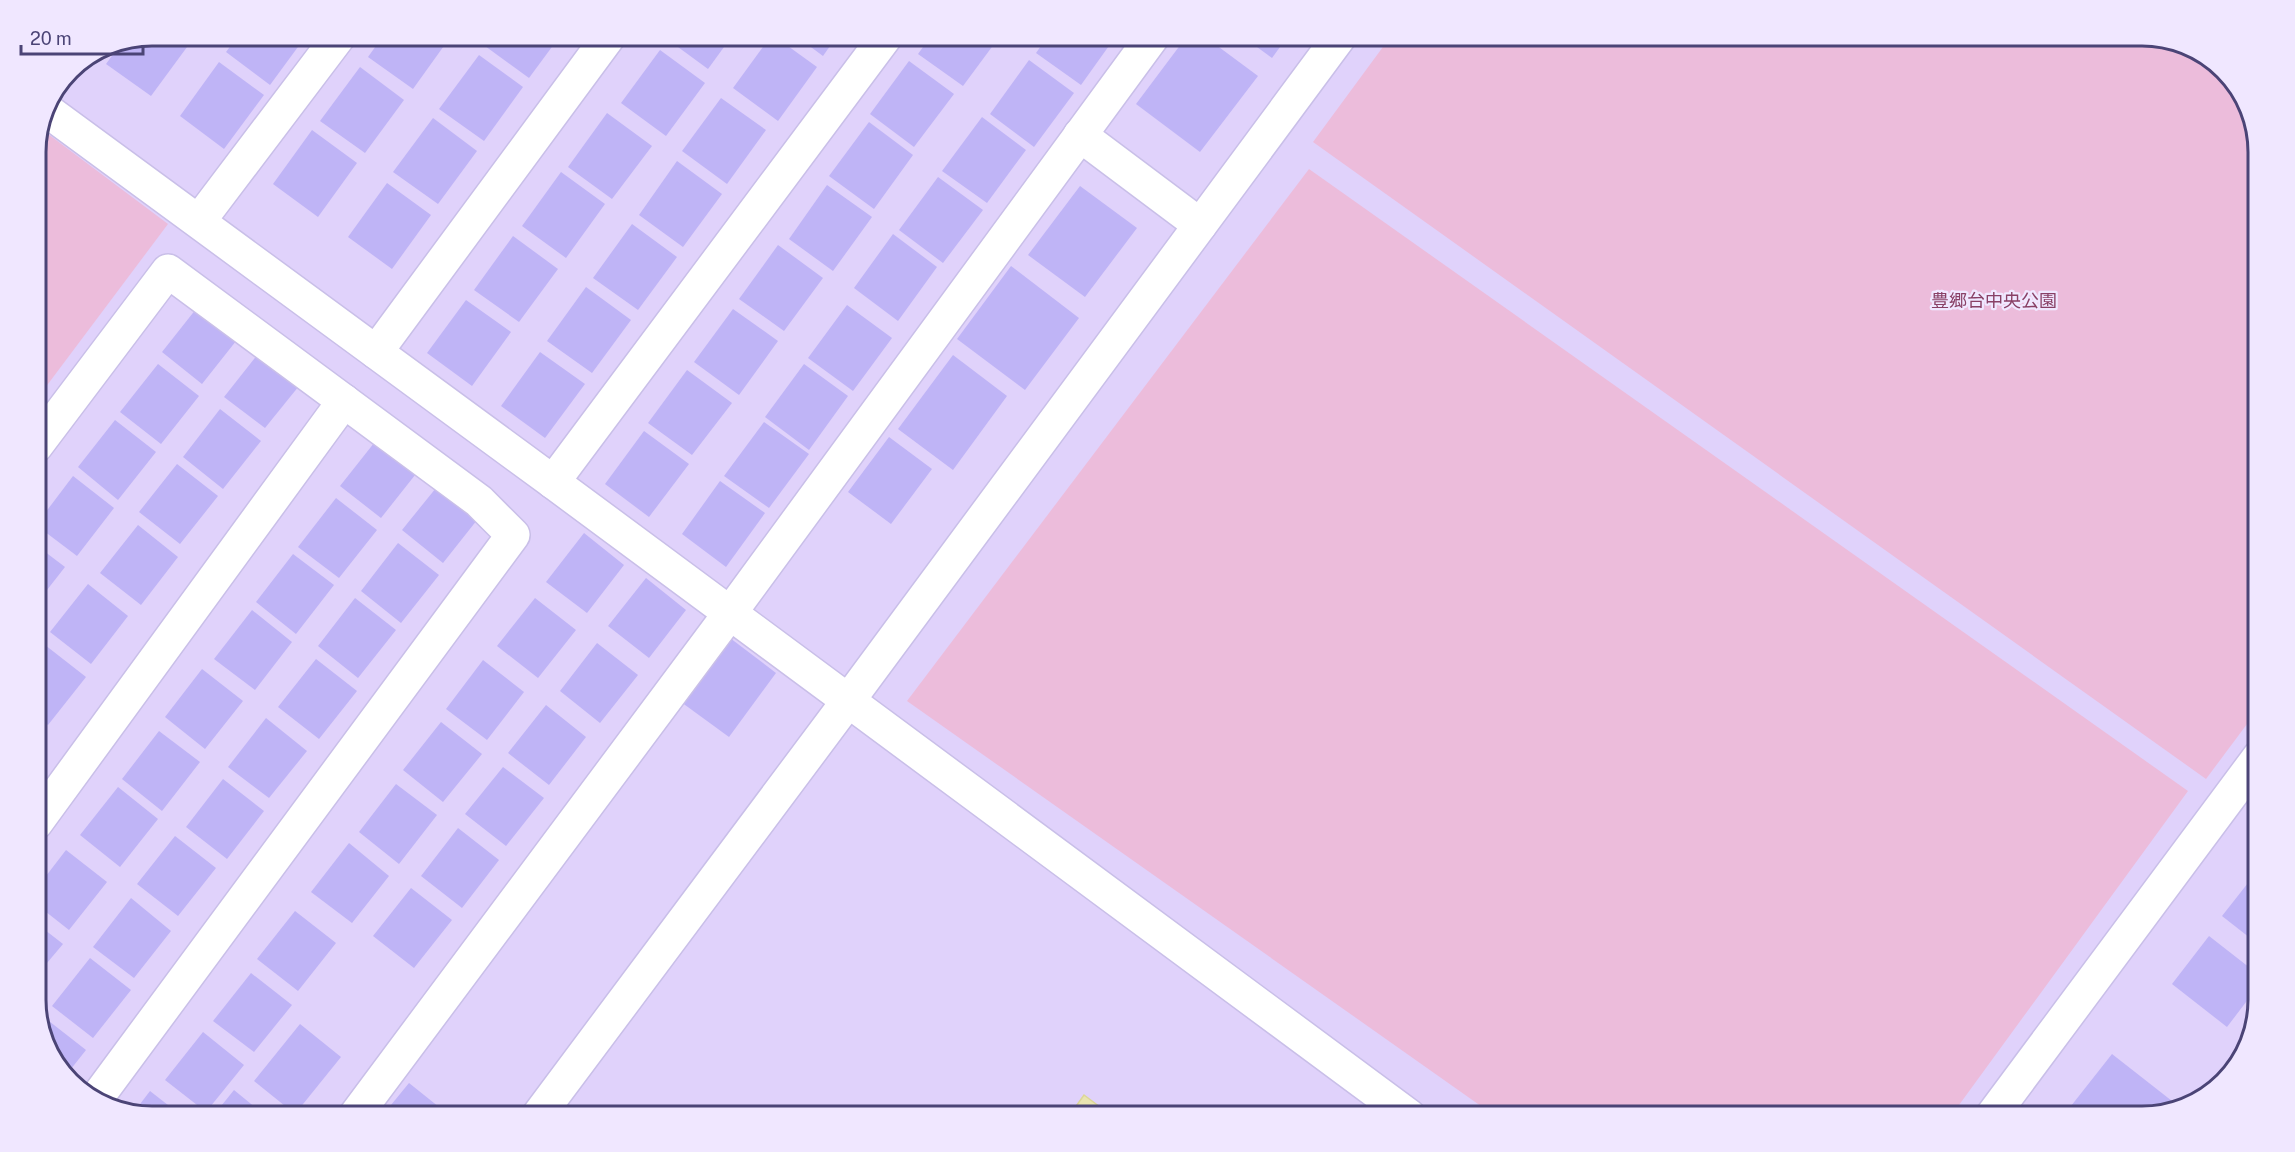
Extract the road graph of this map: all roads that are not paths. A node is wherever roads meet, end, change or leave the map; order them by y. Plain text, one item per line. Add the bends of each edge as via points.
1 (331, 46) edge
2 (602, 46) edge
3 (879, 46) edge
4 (1146, 46) edge
5 (1333, 46) edge
6 (54, 115) edge
7 (1080, 135) junction
8 (199, 221) junction
9 (1200, 225) junction
10 (376, 352) junction
11 (344, 401) junction
12 (47, 431) edge
13 (553, 482) junction
14 (730, 613) junction
15 (848, 701) junction
16 (2248, 772) edge
17 (47, 808) edge
18 (101, 1092) edge
19 (362, 1106) edge
20 (545, 1106) edge
21 (1396, 1106) edge
22 (1999, 1106) edge

1 - 8 street
2 - 10 street
3 - 13 street
4 - 7 street
5 - 9 street
6 - 8 street
7 - 9 street
7 - 14 street
8 - 10 street
9 - 15 street
10 - 13 street
11 - 12 street via 168,271
11 - 17 street
11 - 18 street via 479,501 513,535
13 - 14 street
14 - 15 street
14 - 19 street
15 - 20 street
15 - 21 street
16 - 22 street

